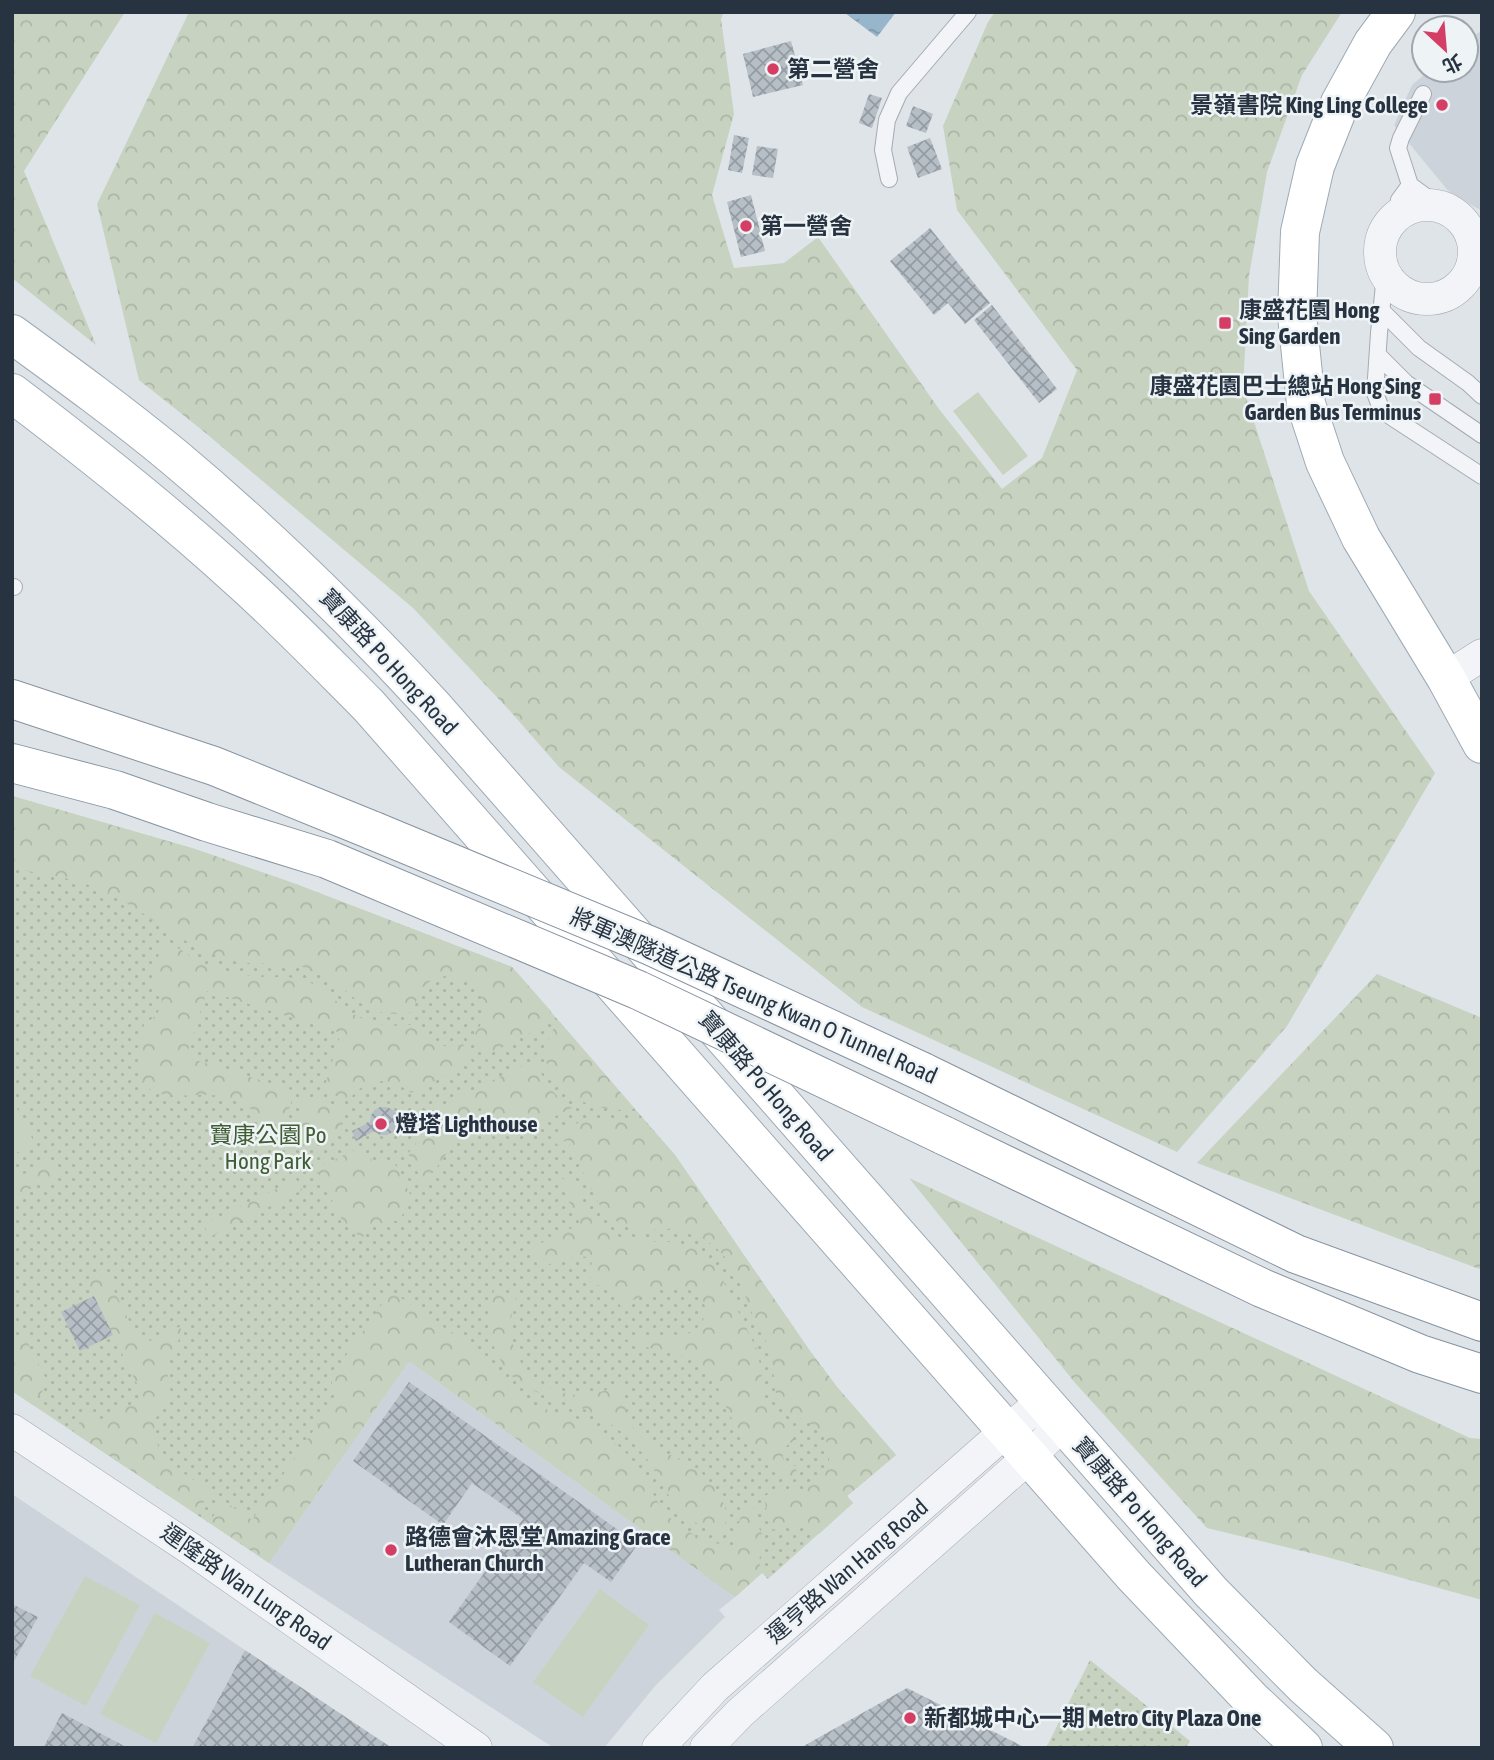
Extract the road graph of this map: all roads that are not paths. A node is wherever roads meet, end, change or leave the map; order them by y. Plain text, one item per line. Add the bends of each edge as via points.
1 (968, 12) edge
2 (1396, 12) edge
3 (1423, 94) dead end
4 (889, 179) dead end
5 (1407, 198) junction
6 (1476, 235) edge
7 (1385, 275) junction
8 (1475, 283) edge
9 (1382, 312) junction
10 (12, 334) edge
11 (1378, 355) junction
12 (12, 393) edge
13 (1482, 396) edge
14 (1482, 435) edge
15 (1482, 476) edge
16 (1482, 655) edge
17 (1446, 678) junction
18 (12, 699) edge
19 (1482, 744) edge
20 (12, 763) edge
21 (1482, 1322) edge
22 (1482, 1374) edge
23 (1053, 1413) junction
24 (12, 1430) edge
25 (1017, 1444) junction
26 (477, 1748) edge
27 (658, 1748) edge
28 (706, 1748) edge
29 (1303, 1748) edge
30 (1374, 1748) edge

1 - 4 lane via 899,93 887,120 883,150
2 - 17 main road via 1340,103 1315,166 1300,232 1297,315 1306,404 1325,462 1361,538
3 - 5 lane via 1398,145
5 - 6 street via 1453,213
5 - 7 street via 1381,240
6 - 8 street
7 - 8 street via 1396,288 1423,299
7 - 9 lane
9 - 11 lane
9 - 13 lane via 1419,348
10 - 23 main road, 寶康路 Po Hong Road via 173,456 342,609 432,705
11 - 14 lane via 1406,383
11 - 15 lane via 1375,393 1380,406
12 - 25 main road, 寶康路 Po Hong Road via 240,579 369,706
16 - 17 street
17 - 19 main road
18 - 21 main road, 將軍澳隧道公路 Tseung Kwan O Tunnel Road, bridge via 214,766 651,946 923,1072 1296,1254
20 - 22 main road, 將軍澳隧道公路 Tseung Kwan O Tunnel Road, bridge via 115,790 327,859 638,990 1262,1288 1420,1354
23 - 25 street, 運亨路 Wan Hang Road
23 - 30 main road, 寶康路 Po Hong Road via 1211,1592 1303,1685
24 - 26 street, 運隆路 Wan Lung Road
25 - 27 street, 運亨路 Wan Hang Road via 715,1687
25 - 28 street, 運亨路 Wan Hang Road
25 - 29 main road, 寶康路 Po Hong Road via 1181,1627

